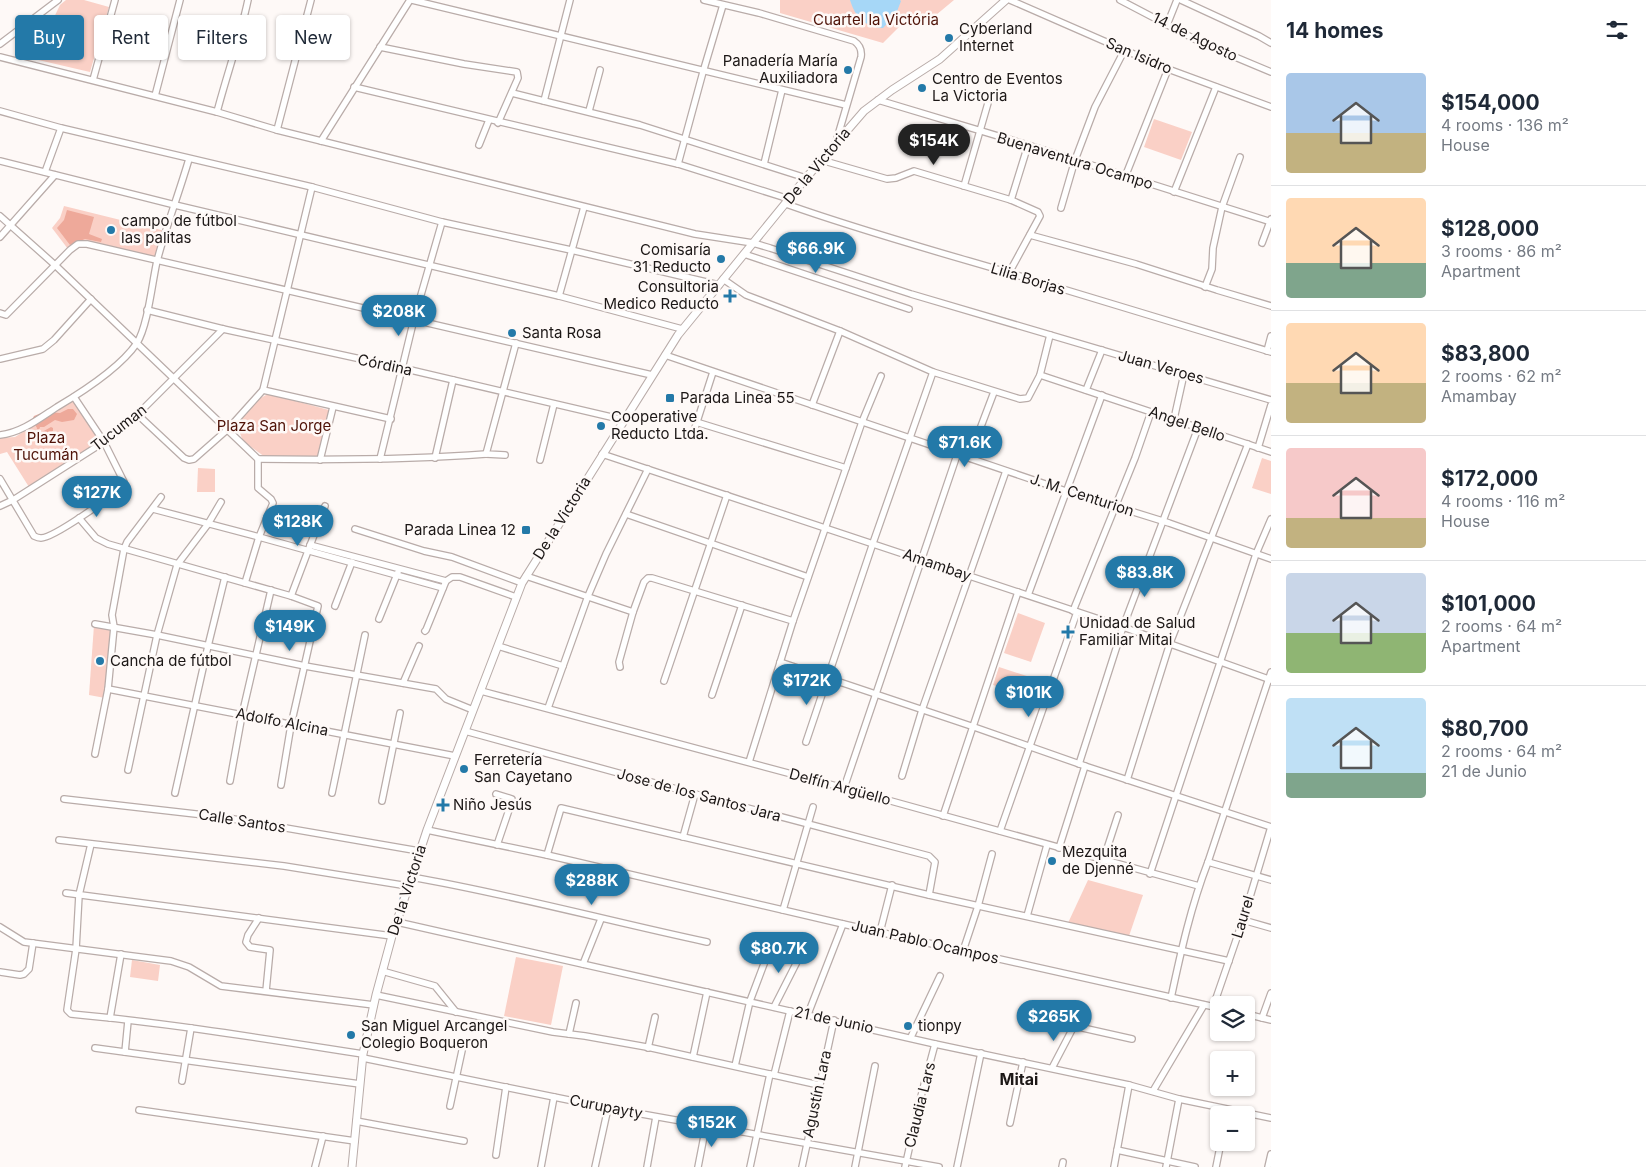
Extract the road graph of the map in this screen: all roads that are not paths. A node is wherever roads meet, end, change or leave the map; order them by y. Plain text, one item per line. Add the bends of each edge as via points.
1 (58, 0) edge
2 (115, 0) edge
3 (180, 0) edge
4 (248, 0) edge
5 (311, 0) edge
6 (411, 0) edge
7 (570, 0) edge
8 (704, 0) edge
9 (1008, 0) edge
10 (1120, 0) edge
11 (1177, 0) edge
12 (1181, 0) edge
13 (723, 5) junction
14 (1167, 25) junction
15 (560, 37) junction
16 (1271, 43) edge
17 (0, 44) edge
18 (380, 47) junction
19 (1125, 49) junction
20 (0, 57) edge
21 (1168, 69) junction
22 (600, 70) dead end
23 (703, 72) junction
24 (1271, 72) edge
25 (93, 80) junction
26 (354, 87) junction
27 (1216, 87) junction
28 (782, 90) junction
29 (512, 93) junction
30 (155, 96) junction
31 (878, 100) junction
32 (544, 101) junction
33 (988, 103) dead end
34 (846, 105) junction
35 (1271, 107) edge
36 (0, 111) edge
37 (589, 111) junction
38 (217, 112) junction
39 (489, 120) junction
40 (498, 123) junction
41 (61, 128) junction
42 (277, 130) junction
43 (843, 130) junction
44 (980, 131) junction
45 (684, 139) junction
46 (321, 141) junction
47 (479, 145) dead end
48 (1028, 145) junction
49 (1240, 157) dead end
50 (188, 159) junction
51 (821, 160) junction
52 (1075, 160) junction
53 (0, 161) edge
54 (678, 164) junction
55 (764, 164) junction
56 (45, 172) junction
57 (55, 176) junction
58 (1126, 177) junction
59 (806, 178) junction
60 (964, 186) junction
61 (312, 188) junction
62 (1174, 192) junction
63 (1011, 200) junction
64 (787, 201) junction
65 (175, 205) junction
66 (584, 207) junction
67 (1222, 207) junction
68 (1061, 208) dead end
69 (0, 216) edge
70 (1271, 221) edge
71 (442, 222) junction
72 (10, 225) junction
73 (300, 235) junction
74 (1030, 235) junction
75 (0, 237) edge
76 (753, 243) junction
77 (1262, 243) dead end
78 (571, 250) junction
79 (744, 254) junction
80 (158, 261) junction
81 (55, 265) junction
82 (430, 266) junction
83 (1009, 273) junction
84 (721, 282) junction
85 (1205, 287) junction
86 (286, 290) junction
87 (559, 296) junction
88 (91, 299) junction
89 (1271, 306) edge
90 (909, 309) dead end
91 (147, 310) junction
92 (0, 313) edge
93 (414, 319) junction
94 (682, 329) junction
95 (223, 330) junction
96 (840, 331) junction
97 (1050, 335) junction
98 (1271, 336) edge
99 (275, 340) junction
100 (137, 343) junction
101 (516, 343) junction
102 (1102, 350) junction
103 (1269, 352) edge
104 (665, 355) junction
105 (0, 358) edge
106 (402, 368) junction
107 (714, 372) junction
108 (933, 372) junction
109 (1184, 374) junction
110 (1040, 375) junction
111 (652, 376) junction
112 (880, 376) dead end
113 (175, 378) junction
114 (453, 380) junction
115 (262, 390) junction
116 (1086, 390) junction
117 (502, 391) junction
118 (994, 392) junction
119 (1102, 395) junction
120 (74, 397) junction
121 (1271, 400) edge
122 (554, 404) junction
123 (812, 405) junction
124 (1271, 405) edge
125 (334, 407) junction
126 (1152, 412) junction
127 (138, 415) junction
128 (391, 419) junction
129 (1174, 419) junction
130 (624, 420) junction
131 (696, 422) junction
132 (862, 422) junction
133 (1198, 428) junction
134 (228, 430) junction
135 (693, 434) dead end
136 (0, 435) edge
137 (910, 438) junction
138 (104, 442) junction
139 (1248, 444) junction
140 (1258, 448) junction
141 (1271, 452) edge
142 (486, 454) junction
143 (602, 454) junction
144 (504, 455) dead end
145 (957, 455) junction
146 (258, 458) junction
147 (435, 458) junction
148 (969, 458) junction
149 (380, 459) junction
150 (320, 460) junction
151 (540, 460) dead end
152 (846, 468) junction
153 (648, 469) junction
154 (1006, 471) junction
155 (0, 479) edge
156 (1066, 491) junction
157 (727, 495) junction
158 (161, 497) dead end
159 (13, 500) junction
160 (222, 502) dead end
161 (0, 506) edge
162 (325, 506) dead end
163 (1114, 506) junction
164 (153, 509) junction
165 (626, 514) junction
166 (79, 518) junction
167 (1271, 519) edge
168 (1163, 521) junction
169 (208, 524) junction
170 (826, 527) junction
171 (355, 529) dead end
172 (259, 537) junction
173 (1210, 537) junction
174 (710, 543) junction
175 (873, 543) junction
176 (308, 548) junction
177 (124, 549) junction
178 (1256, 554) junction
179 (1271, 559) edge
180 (353, 560) junction
181 (921, 560) junction
182 (176, 565) junction
183 (398, 572) junction
184 (526, 576) junction
185 (970, 576) junction
186 (225, 577) junction
187 (808, 577) junction
188 (446, 581) junction
189 (245, 582) junction
190 (522, 583) junction
191 (443, 588) junction
192 (272, 590) junction
193 (694, 590) junction
194 (1018, 592) junction
195 (291, 596) junction
196 (588, 596) junction
197 (1028, 596) junction
198 (516, 597) junction
199 (742, 605) junction
200 (335, 606) dead end
201 (1075, 611) junction
202 (633, 612) junction
203 (379, 619) dead end
204 (792, 621) junction
205 (95, 624) dead end
206 (114, 627) junction
207 (1122, 627) junction
208 (425, 631) dead end
209 (364, 634) dead end
210 (157, 635) junction
211 (1170, 643) junction
212 (208, 646) junction
213 (419, 646) dead end
214 (498, 646) junction
215 (256, 656) junction
216 (1221, 661) junction
217 (780, 662) junction
218 (305, 666) junction
219 (563, 666) junction
220 (620, 667) dead end
221 (1271, 672) edge
222 (356, 675) junction
223 (828, 678) junction
224 (1270, 679) edge
225 (664, 681) dead end
226 (403, 683) junction
227 (108, 689) junction
228 (481, 691) junction
229 (875, 694) junction
230 (712, 695) dead end
231 (142, 696) junction
232 (194, 706) junction
233 (548, 708) junction
234 (473, 710) junction
235 (922, 710) junction
236 (400, 713) dead end
237 (242, 715) junction
238 (291, 724) junction
239 (974, 726) junction
240 (465, 731) junction
241 (345, 735) junction
242 (806, 742) dead end
243 (393, 743) junction
244 (1030, 746) junction
245 (95, 754) dead end
246 (455, 756) junction
247 (749, 762) junction
248 (1082, 765) junction
249 (128, 770) dead end
250 (902, 776) dead end
251 (1127, 780) junction
252 (230, 781) dead end
253 (281, 785) dead end
254 (844, 788) junction
255 (175, 793) dead end
256 (332, 793) dead end
257 (496, 794) dead end
258 (695, 794) junction
259 (1175, 796) junction
260 (64, 799) dead end
261 (382, 802) dead end
262 (813, 807) dead end
263 (1224, 811) junction
264 (1118, 815) dead end
265 (943, 816) junction
266 (808, 824) junction
267 (1271, 827) edge
268 (427, 830) junction
269 (1000, 830) junction
270 (682, 837) junction
271 (58, 840) dead end
272 (91, 844) junction
273 (497, 845) junction
274 (1047, 845) junction
275 (1059, 848) junction
276 (419, 851) junction
277 (992, 854) dead end
278 (547, 855) junction
279 (1103, 861) junction
280 (796, 862) junction
281 (1208, 862) junction
282 (1150, 874) junction
283 (1256, 876) junction
284 (411, 877) junction
285 (1271, 880) edge
286 (892, 885) junction
287 (408, 886) junction
288 (1199, 886) junction
289 (66, 893) dead end
290 (79, 895) junction
291 (929, 895) junction
292 (978, 906) junction
293 (783, 910) junction
294 (1027, 916) junction
295 (260, 918) junction
296 (601, 919) junction
297 (1243, 920) junction
298 (397, 922) junction
299 (843, 924) junction
300 (0, 928) edge
301 (1271, 928) edge
302 (880, 932) junction
303 (392, 936) junction
304 (707, 942) dead end
305 (33, 943) junction
306 (770, 948) dead end
307 (76, 949) junction
308 (803, 950) dead end
309 (963, 951) junction
310 (1181, 951) junction
311 (120, 954) junction
312 (1229, 961) junction
313 (583, 964) junction
314 (0, 972) edge
315 (382, 972) junction
316 (940, 976) dead end
317 (266, 992) junction
318 (707, 992) junction
319 (1271, 993) edge
320 (376, 995) junction
321 (1219, 996) edge
322 (1171, 998) junction
323 (750, 1001) junction
324 (576, 1003) dead end
325 (374, 1005) junction
326 (1204, 1005) junction
327 (1210, 1006) edge
328 (774, 1007) junction
329 (790, 1011) junction
330 (456, 1012) junction
331 (808, 1014) junction
332 (1255, 1016) edge
333 (656, 1017) dead end
334 (110, 1018) junction
335 (1052, 1018) dead end
336 (1262, 1018) junction
337 (834, 1020) junction
338 (1271, 1020) edge
339 (128, 1021) junction
340 (1074, 1026) junction
341 (191, 1028) junction
342 (569, 1034) junction
343 (911, 1037) junction
344 (1132, 1039) dead end
345 (935, 1044) junction
346 (463, 1046) dead end
347 (95, 1048) dead end
348 (648, 1048) junction
349 (124, 1052) junction
350 (981, 1053) junction
351 (363, 1056) junction
352 (693, 1057) junction
353 (186, 1060) junction
354 (1023, 1062) junction
355 (735, 1066) junction
356 (875, 1066) dead end
357 (1052, 1068) junction
358 (772, 1074) junction
359 (456, 1076) junction
360 (182, 1080) dead end
361 (360, 1084) junction
362 (819, 1085) junction
363 (1129, 1085) junction
364 (506, 1087) junction
365 (1153, 1091) junction
366 (554, 1097) junction
367 (1179, 1099) junction
368 (450, 1106) dead end
369 (1210, 1107) edge
370 (608, 1108) junction
371 (139, 1110) dead end
372 (1255, 1116) edge
373 (656, 1117) junction
374 (1271, 1118) edge
375 (356, 1121) junction
376 (1010, 1123) dead end
377 (706, 1126) junction
378 (757, 1135) junction
379 (323, 1136) junction
380 (354, 1141) junction
381 (464, 1141) dead end
382 (806, 1143) junction
383 (1117, 1150) junction
384 (1219, 1151) edge
385 (858, 1153) junction
386 (1271, 1154) edge
387 (496, 1155) dead end
388 (906, 1164) edge
389 (1166, 1164) edge
390 (315, 1167) edge
391 (352, 1167) edge
392 (541, 1167) edge
393 (595, 1167) edge
394 (646, 1167) edge
395 (698, 1167) edge
396 (750, 1167) edge
397 (802, 1167) edge
398 (855, 1167) edge
399 (939, 1167) edge
400 (956, 1167) edge
401 (1114, 1167) edge
402 (1195, 1167) edge
403 (1216, 1167) edge
404 (1268, 1167) edge

1 - 17 street
2 - 25 street
3 - 30 street
4 - 38 street
5 - 42 street
6 - 15 street
6 - 18 street
7 - 15 street
8 - 13 street
9 - 19 street, San Isidro
9 - 31 main road, De la Victoria via 940,59
10 - 14 street, 14 de Agosto
11 - 14 street
12 - 16 street
13 - 23 street
13 - 34 street via 857,43 861,57
14 - 24 street, 14 de Agosto
15 - 23 street
15 - 32 street
18 - 26 street
18 - 29 street via 514,71 519,75
19 - 21 street, San Isidro
19 - 52 street via 1094,107
20 - 25 street, Juan Veroes
21 - 27 street, San Isidro
21 - 58 street
22 - 37 street
23 - 28 street
23 - 45 street
25 - 30 street, Juan Veroes
26 - 39 street, Lilia Borjas
26 - 46 street
27 - 35 street, San Isidro
27 - 62 street
28 - 34 street
28 - 55 street
29 - 32 street
29 - 40 street
30 - 38 street, Juan Veroes
31 - 43 main road, De la Victoria
31 - 44 street, Buenaventura Ocampo
32 - 37 street
33 - 44 street
34 - 43 street
36 - 41 street
37 - 45 street
38 - 42 street, Juan Veroes
39 - 40 street, Lilia Borjas
39 - 47 street
40 - 54 street, Lilia Borjas
41 - 50 street
41 - 56 street
42 - 46 street, Juan Veroes
43 - 51 main road, De la Victoria
44 - 48 street, Buenaventura Ocampo
44 - 60 street
45 - 54 street
45 - 55 street
46 - 66 street, Juan Veroes
48 - 52 street, Buenaventura Ocampo
48 - 63 street
49 - 67 street
50 - 61 street
50 - 65 street
51 - 59 main road, De la Victoria
51 - 60 street via 887,179 914,171
52 - 58 street, Buenaventura Ocampo
52 - 68 street
53 - 56 street
54 - 64 street, Lilia Borjas
55 - 59 street
56 - 57 street
57 - 65 street
57 - 72 street
58 - 62 street, Buenaventura Ocampo
59 - 64 main road, De la Victoria
60 - 63 street
61 - 71 street
61 - 73 street
62 - 67 street, Buenaventura Ocampo
63 - 74 street via 1040,214
64 - 76 main road, De la Victoria
64 - 83 street, Lilia Borjas via 836,222
65 - 73 street
65 - 80 street
66 - 76 street, Juan Veroes via 695,234
66 - 78 street
67 - 70 street, Buenaventura Ocampo
67 - 85 street via 1212,269
69 - 72 street
70 - 77 street
71 - 78 street
71 - 82 street
72 - 75 street
72 - 81 street
73 - 82 street
73 - 86 street
74 - 83 street
74 - 85 street
76 - 79 main road, De la Victoria
76 - 97 street, Juan Veroes
78 - 84 street
78 - 87 street
79 - 84 main road, De la Victoria
79 - 90 street
80 - 81 street via 86,244 77,245
80 - 86 street
80 - 91 street
81 - 88 street
81 - 92 street via 6,315
82 - 87 street
82 - 93 street
83 - 103 street, Lilia Borjas
84 - 94 main road, De la Victoria
84 - 96 street via 746,295
85 - 89 street
86 - 93 street
86 - 99 street
87 - 94 street
88 - 100 street
88 - 105 street via 43,349
91 - 95 street, Córdina
91 - 100 street
93 - 101 street
93 - 106 street
94 - 104 main road, De la Victoria
95 - 99 street, Córdina
95 - 113 street, Tucuman
96 - 108 street
96 - 123 street
97 - 102 street, Juan Veroes
97 - 110 street
98 - 103 street
99 - 106 street, Córdina
99 - 115 street
100 - 113 street
100 - 120 street via 114,368
101 - 111 street
101 - 117 street
102 - 109 street, Juan Veroes
102 - 116 street
104 - 107 street, J. M. Centurion
104 - 111 main road, De la Victoria
106 - 114 street, Córdina
106 - 128 street
107 - 123 street, J. M. Centurion
107 - 131 street
108 - 118 street
108 - 137 street
109 - 121 street, Juan Veroes
109 - 129 street
110 - 116 street, Angel Bello
110 - 118 street via 1028,398
111 - 130 main road, De la Victoria
112 - 132 street
113 - 127 street, Tucuman
113 - 134 street
114 - 117 street, Córdina
114 - 147 street
115 - 125 street
115 - 134 street
116 - 119 street, Angel Bello
117 - 122 street, Córdina
117 - 142 street
118 - 148 street
119 - 126 street, Angel Bello
119 - 156 street
120 - 136 street via 15,432
120 - 138 street
122 - 130 street, Córdina
122 - 151 street
123 - 132 street, J. M. Centurion
124 - 140 street
125 - 128 street
125 - 150 street
126 - 129 street, Angel Bello
126 - 163 street
127 - 134 street via 189,460
127 - 138 street, Tucuman
128 - 149 street
129 - 133 street, Angel Bello
130 - 143 main road, De la Victoria
131 - 135 street
131 - 152 street
132 - 137 street, J. M. Centurion
132 - 152 street
133 - 139 street, Angel Bello
133 - 168 street
134 - 146 street
137 - 145 street, J. M. Centurion
137 - 175 street
138 - 159 street, Tucuman
138 - 166 street via 124,485
139 - 140 street, Angel Bello
139 - 173 street
140 - 141 street, Angel Bello
142 - 144 street
142 - 147 street
143 - 153 street, Amambay
143 - 184 main road, De la Victoria
145 - 148 street, J. M. Centurion
145 - 181 street
146 - 150 street
146 - 172 street via 258,488 273,504
147 - 149 street
148 - 154 street, J. M. Centurion
149 - 150 street
152 - 170 street
153 - 157 street, Amambay
153 - 165 street
154 - 156 street, J. M. Centurion
154 - 185 street
155 - 159 street
156 - 163 street, J. M. Centurion
156 - 197 street
157 - 170 street, Amambay
157 - 174 street
158 - 164 street
159 - 161 street, Tucuman
159 - 166 street via 34,536 40,538
160 - 169 street
162 - 176 street
163 - 168 street, J. M. Centurion
163 - 201 street
164 - 169 street
164 - 177 street
165 - 174 street
165 - 196 street
166 - 177 street via 96,538
167 - 178 street
168 - 173 street, J. M. Centurion
168 - 207 street
169 - 172 street
169 - 182 street
170 - 175 street, Amambay
170 - 187 street
171 - 190 street via 452,557
172 - 176 street
172 - 189 street
173 - 178 street, J. M. Centurion
173 - 211 street
174 - 187 street
174 - 193 street
175 - 181 street, Amambay
175 - 223 street
176 - 180 street
176 - 195 street
177 - 182 street
177 - 206 street via 112,615
178 - 179 street, J. M. Centurion
178 - 216 street
180 - 183 street
180 - 200 street
181 - 185 street, Amambay
181 - 229 street
182 - 186 street
182 - 210 street
183 - 188 street
183 - 191 street
183 - 203 street
184 - 190 main road, De la Victoria
184 - 196 street
185 - 194 street, Amambay
185 - 235 street
186 - 189 street
186 - 212 street
187 - 204 street
188 - 191 street
188 - 198 street via 460,577
189 - 192 street
190 - 198 main road, De la Victoria
191 - 208 street
192 - 195 street
192 - 215 street
193 - 199 street
193 - 202 street via 648,578
193 - 225 street
194 - 197 street, Amambay
194 - 239 street
195 - 218 street via 318,606
196 - 202 street
196 - 219 street
197 - 201 street, Amambay
198 - 214 main road, De la Victoria
199 - 204 street
199 - 230 street
201 - 207 street, Amambay
201 - 244 street
202 - 220 street
204 - 217 street
205 - 206 street
206 - 210 street
206 - 227 street
207 - 211 street, Amambay
207 - 248 street
209 - 222 street
210 - 212 street
210 - 231 street
211 - 216 street, Amambay
211 - 251 street
212 - 215 street
212 - 232 street
213 - 226 street
214 - 219 street
214 - 228 main road, De la Victoria
215 - 218 street
215 - 237 street
216 - 224 street, Amambay
216 - 259 street
217 - 223 street
217 - 247 street
218 - 222 street
218 - 238 street
219 - 233 street
221 - 224 street
222 - 226 street
222 - 241 street
223 - 229 street
223 - 242 street
224 - 263 street
226 - 234 street via 436,688 446,699
227 - 231 street, Adolfo Alcina
227 - 245 street
228 - 233 street, Delfín Argüello
228 - 234 main road, De la Victoria
229 - 235 street
229 - 254 street
231 - 232 street, Adolfo Alcina
231 - 249 street
232 - 237 street, Adolfo Alcina
232 - 255 street
233 - 247 street, Delfín Argüello
234 - 240 main road, De la Victoria
235 - 239 street
235 - 250 street
236 - 243 street
237 - 238 street, Adolfo Alcina
237 - 252 street
238 - 241 street, Adolfo Alcina
238 - 253 street
239 - 244 street
239 - 265 street
240 - 246 main road, De la Victoria
240 - 258 street, Jose de los Santos Jara
241 - 243 street, Adolfo Alcina
241 - 256 street
243 - 246 street, Adolfo Alcina
243 - 261 street
244 - 248 street
244 - 269 street
246 - 268 main road, De la Victoria
247 - 254 street, Delfín Argüello
248 - 251 street
248 - 275 street
251 - 259 street
254 - 265 street, Delfín Argüello
257 - 273 street via 512,799
258 - 266 street, Jose de los Santos Jara
258 - 270 street
259 - 263 street
259 - 282 street
260 - 276 street, Calle Santos via 222,817
262 - 266 street
263 - 267 street
263 - 281 street
264 - 279 street
265 - 269 street, Delfín Argüello
266 - 280 street
266 - 291 street, Jose de los Santos Jara via 933,858 935,867
267 - 283 street, Laurel
268 - 273 street, Juan Pablo Ocampos
268 - 276 main road, De la Victoria
269 - 274 street, Delfín Argüello
270 - 278 street via 562,808
270 - 280 street
271 - 272 street
272 - 287 street via 284,866
272 - 290 street
273 - 278 street, Juan Pablo Ocampos
274 - 275 street, Delfín Argüello
274 - 294 street
275 - 279 street, Delfín Argüello
276 - 284 main road, De la Victoria
277 - 292 street
278 - 293 street, Juan Pablo Ocampos
279 - 282 street, Delfín Argüello
280 - 286 street
280 - 293 street
281 - 283 street
281 - 288 street
282 - 288 street, Delfín Argüello
283 - 285 street
283 - 297 street, Laurel
284 - 287 main road, De la Victoria
284 - 296 street via 474,888
286 - 291 street
286 - 302 street
287 - 298 main road, De la Victoria
288 - 310 street
289 - 290 street
290 - 295 street
290 - 307 street
291 - 292 street
292 - 294 street
292 - 309 street
293 - 299 street, Juan Pablo Ocampos
294 - 310 street
295 - 303 street
295 - 317 street via 246,942 250,947 270,950
296 - 304 street
296 - 313 street
297 - 301 street
297 - 312 street, Laurel
298 - 303 main road, De la Victoria
298 - 313 street, 21 de Junio
299 - 302 street, Juan Pablo Ocampos
299 - 331 street
300 - 305 street via 24,942
302 - 309 street, Juan Pablo Ocampos
303 - 315 main road, De la Victoria
305 - 307 street
305 - 314 street via 29,969 24,974
306 - 323 street
307 - 311 street
307 - 334 street, Curupayty via 67,1010 71,1014
308 - 328 street
309 - 322 street, Juan Pablo Ocampos
310 - 312 street
310 - 322 street
311 - 317 street via 171,961 189,967 220,986
311 - 334 street
312 - 321 street, Laurel
313 - 318 street, 21 de Junio
315 - 320 main road, De la Victoria
315 - 330 street via 435,986
316 - 343 street
317 - 325 street
318 - 323 street, 21 de Junio
318 - 352 street
319 - 336 street
320 - 325 main road, De la Victoria
320 - 330 street
322 - 326 street, Juan Pablo Ocampos
323 - 328 street, 21 de Junio
323 - 355 street
324 - 342 street
325 - 351 main road, De la Victoria
326 - 327 street, Juan Pablo Ocampos
326 - 365 street
328 - 329 street, 21 de Junio
329 - 331 street, 21 de Junio
329 - 358 street
330 - 342 street
331 - 337 street, 21 de Junio
332 - 336 street
333 - 348 street
334 - 339 street, Curupayty
335 - 340 street
336 - 338 street
337 - 343 street, 21 de Junio
337 - 362 street, Agustín Lara
339 - 341 street, Curupayty
339 - 349 street
340 - 344 street
340 - 357 street
341 - 351 street, Curupayty
341 - 353 street
342 - 348 street
343 - 345 street, 21 de Junio
345 - 350 street, 21 de Junio
345 - 388 street, Claudia Lars
346 - 359 street
347 - 349 street
348 - 352 street
349 - 353 street
350 - 354 street, 21 de Junio
350 - 400 street
351 - 359 street, Curupayty
351 - 361 main road, De la Victoria
352 - 355 street
353 - 360 street
353 - 361 street
354 - 357 street, 21 de Junio
354 - 376 street
355 - 358 street
356 - 385 street
357 - 363 street, 21 de Junio
358 - 362 street
358 - 378 street
359 - 364 street, Curupayty
359 - 368 street
361 - 375 main road, De la Victoria
362 - 382 street, Agustín Lara
363 - 365 street, 21 de Junio
363 - 383 street
364 - 366 street, Curupayty
364 - 387 street
365 - 367 street, 21 de Junio
366 - 370 street, Curupayty
366 - 392 street
367 - 369 street, 21 de Junio
367 - 389 street
370 - 373 street, Curupayty
370 - 393 street
371 - 379 street
372 - 374 street, 21 de Junio
373 - 377 street, Curupayty
373 - 394 street
375 - 380 main road, De la Victoria
375 - 381 street
377 - 378 street, Curupayty
377 - 395 street
378 - 382 street, Curupayty
378 - 396 street
379 - 380 street
379 - 390 street
380 - 391 main road, De la Victoria
382 - 385 street, Curupayty
382 - 397 street, Agustín Lara
383 - 389 street
383 - 401 street
384 - 403 street
385 - 388 street, Curupayty
385 - 398 street
386 - 404 street
388 - 399 street, Curupayty
389 - 402 street

